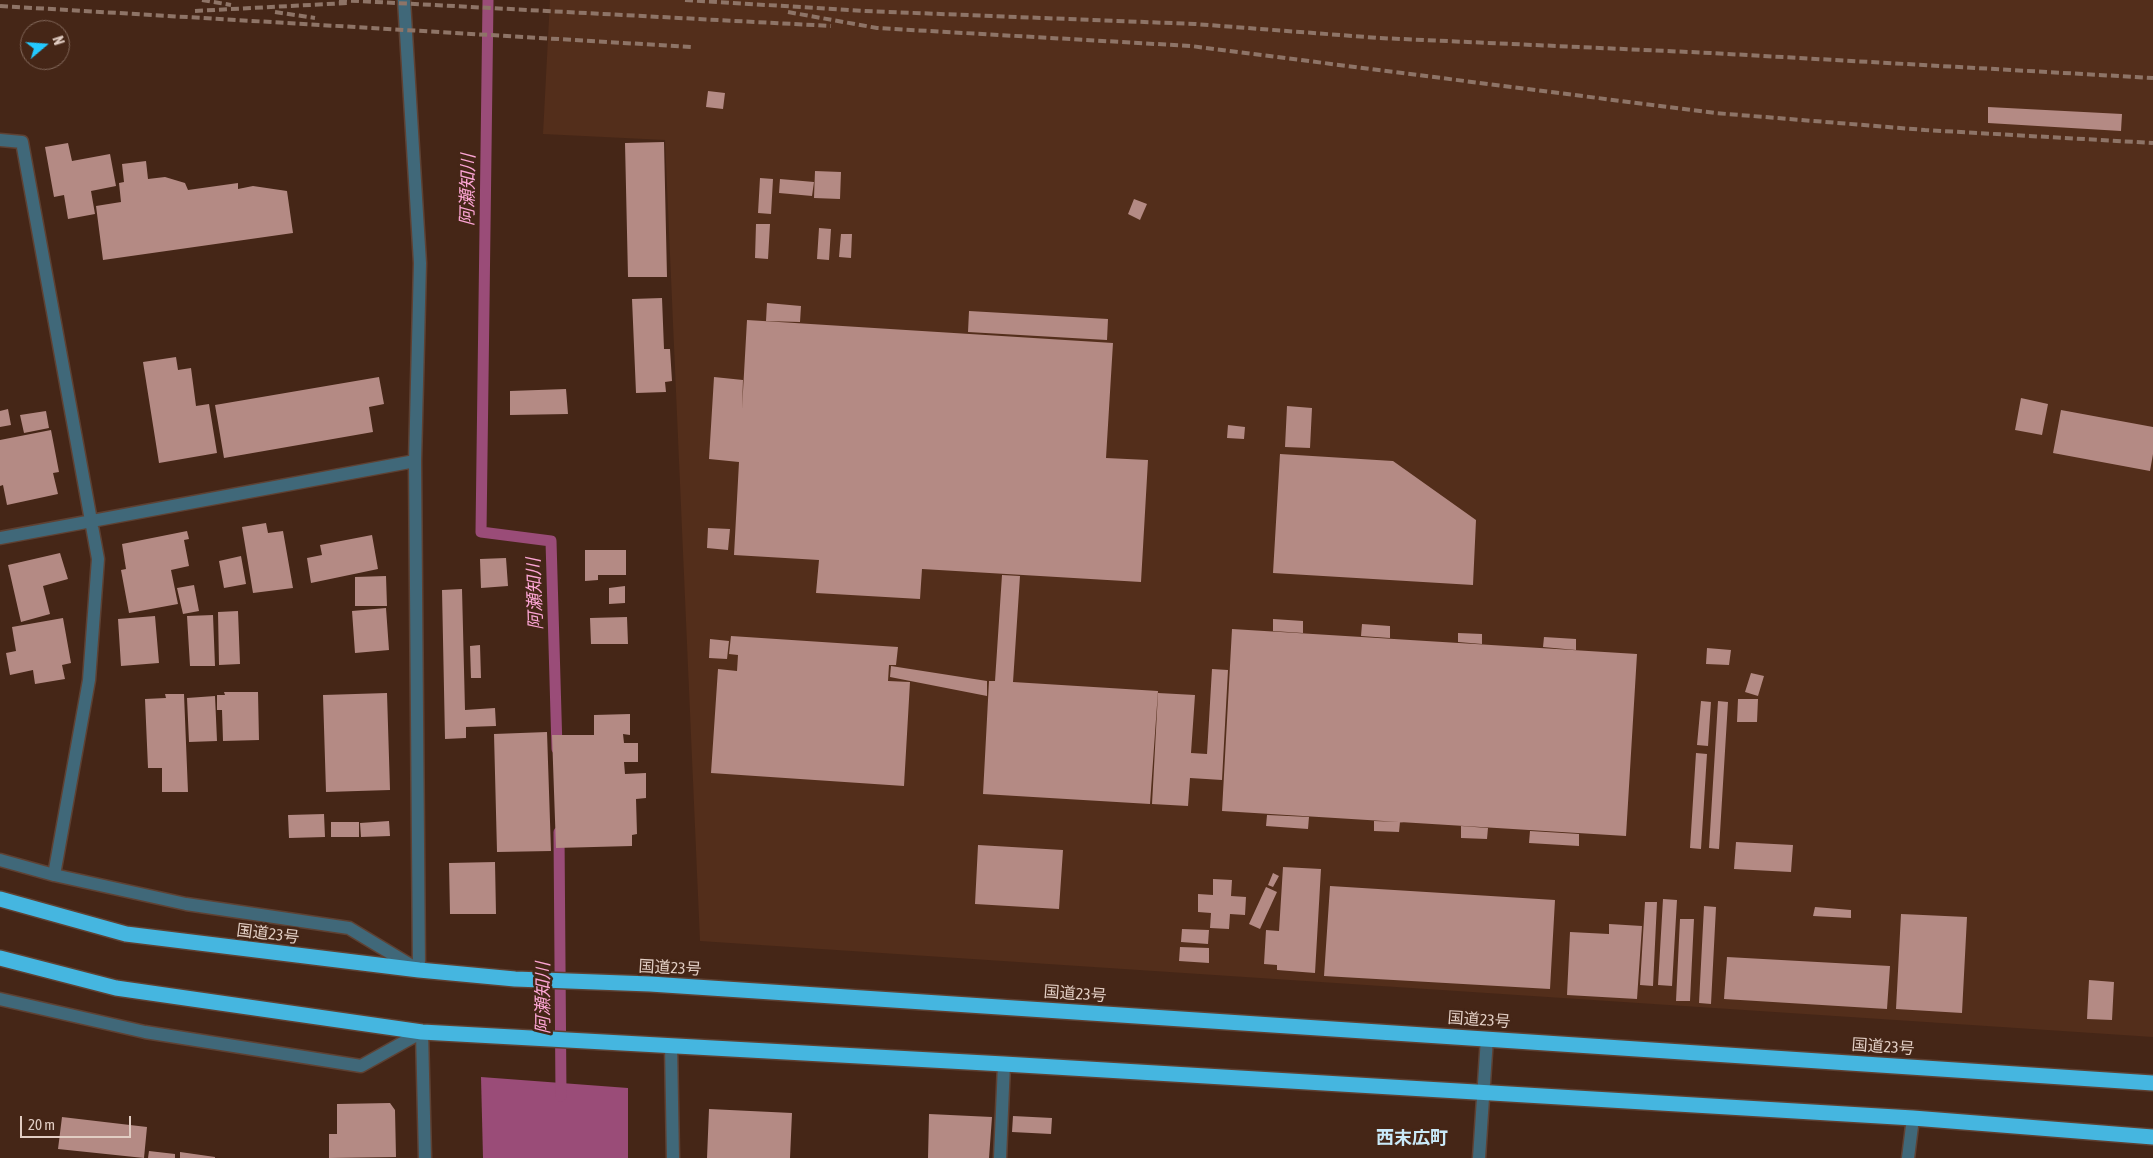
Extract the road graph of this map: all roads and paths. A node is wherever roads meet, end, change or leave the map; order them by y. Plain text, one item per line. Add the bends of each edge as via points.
1 (404, 0) edge
2 (0, 140) edge
3 (415, 462) junction
4 (90, 520) junction
5 (0, 538) edge
6 (0, 860) edge
7 (54, 875) junction
8 (0, 900) edge
9 (0, 958) edge
10 (419, 970) junction
11 (0, 998) edge
12 (422, 1032) junction
13 (1487, 1038) junction
14 (671, 1045) junction
15 (1004, 1064) junction
16 (2153, 1083) edge
17 (1484, 1092) junction
18 (1913, 1118) junction
19 (2153, 1137) edge
20 (425, 1158) edge
21 (673, 1158) edge
22 (1000, 1158) edge
23 (1479, 1158) edge
24 (1908, 1158) edge

1 - 3 street via 420,263
2 - 4 street via 22,142
3 - 4 street
3 - 10 street
4 - 5 street
4 - 7 street via 98,558 89,680
6 - 7 street
7 - 10 street via 186,904 349,928
8 - 10 highway, 国道23号 via 126,934
9 - 12 highway via 116,988
10 - 13 highway, 国道23号 via 516,979 650,984
11 - 12 street via 144,1032 361,1066
12 - 14 highway
12 - 20 street
13 - 16 highway, 国道23号
13 - 17 street
14 - 15 highway
14 - 21 street
15 - 17 highway
15 - 22 street
17 - 18 highway
17 - 23 street
18 - 19 highway
18 - 24 street

